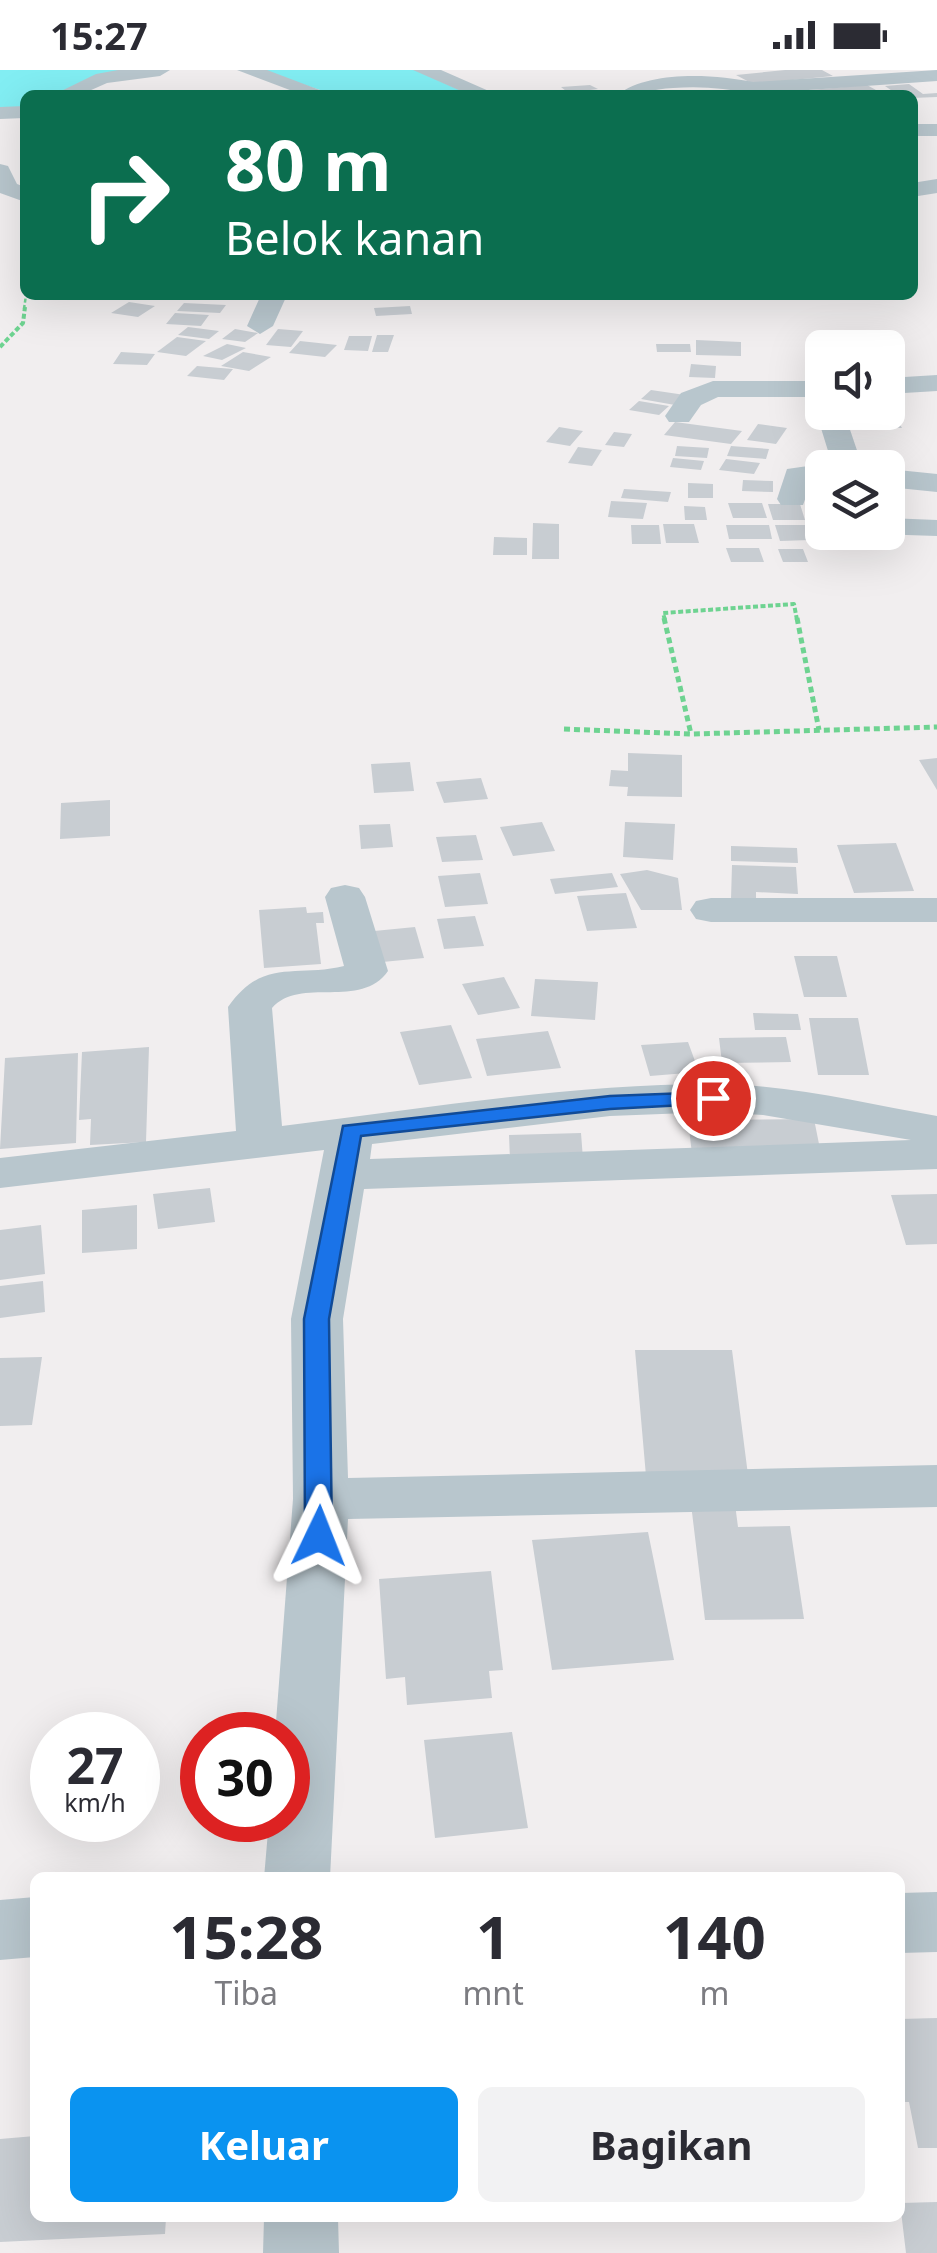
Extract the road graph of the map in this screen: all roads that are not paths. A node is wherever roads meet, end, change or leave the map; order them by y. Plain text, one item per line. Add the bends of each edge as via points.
1 (160, 70) edge
2 (247, 70) edge
3 (423, 70) edge
4 (937, 75) edge
5 (75, 90) edge
6 (308, 90) edge
7 (475, 90) edge
8 (640, 90) edge
9 (786, 90) edge
10 (0, 177) edge
11 (20, 194) edge
12 (272, 300) edge
13 (260, 326) dead end
14 (937, 383) edge
15 (905, 385) edge
16 (805, 390) edge
17 (679, 416) dead end
18 (805, 474) edge
19 (905, 480) edge
20 (937, 483) edge
21 (792, 500) dead end
22 (905, 528) edge
23 (933, 528) dead end
24 (344, 897) dead end
25 (711, 910) dead end
26 (937, 910) edge
27 (937, 1130) edge
28 (260, 1142) junction
29 (347, 1153) junction
30 (937, 1154) edge
31 (0, 1172) edge
32 (937, 1486) edge
33 (321, 1499) junction
34 (297, 1872) edge
35 (937, 1922) edge
36 (905, 1923) edge
37 (30, 1928) edge
38 (0, 1930) edge
39 (301, 2222) edge
40 (302, 2253) edge

1 - 5 street via 103,78
2 - 6 street
3 - 7 street
4 - 9 street
8 - 9 street via 725,82
10 - 11 street
12 - 13 street
14 - 15 street
16 - 17 street via 713,389 691,399
18 - 21 street via 798,475
19 - 20 street
22 - 23 street
24 - 28 street via 367,971 289,981 268,988 250,1007
25 - 26 street
27 - 29 street via 800,1105 713,1098 610,1102
28 - 29 street
28 - 31 street
29 - 30 street
29 - 33 street via 317,1319
32 - 33 street
33 - 34 street
35 - 36 street
37 - 38 street
39 - 40 street

